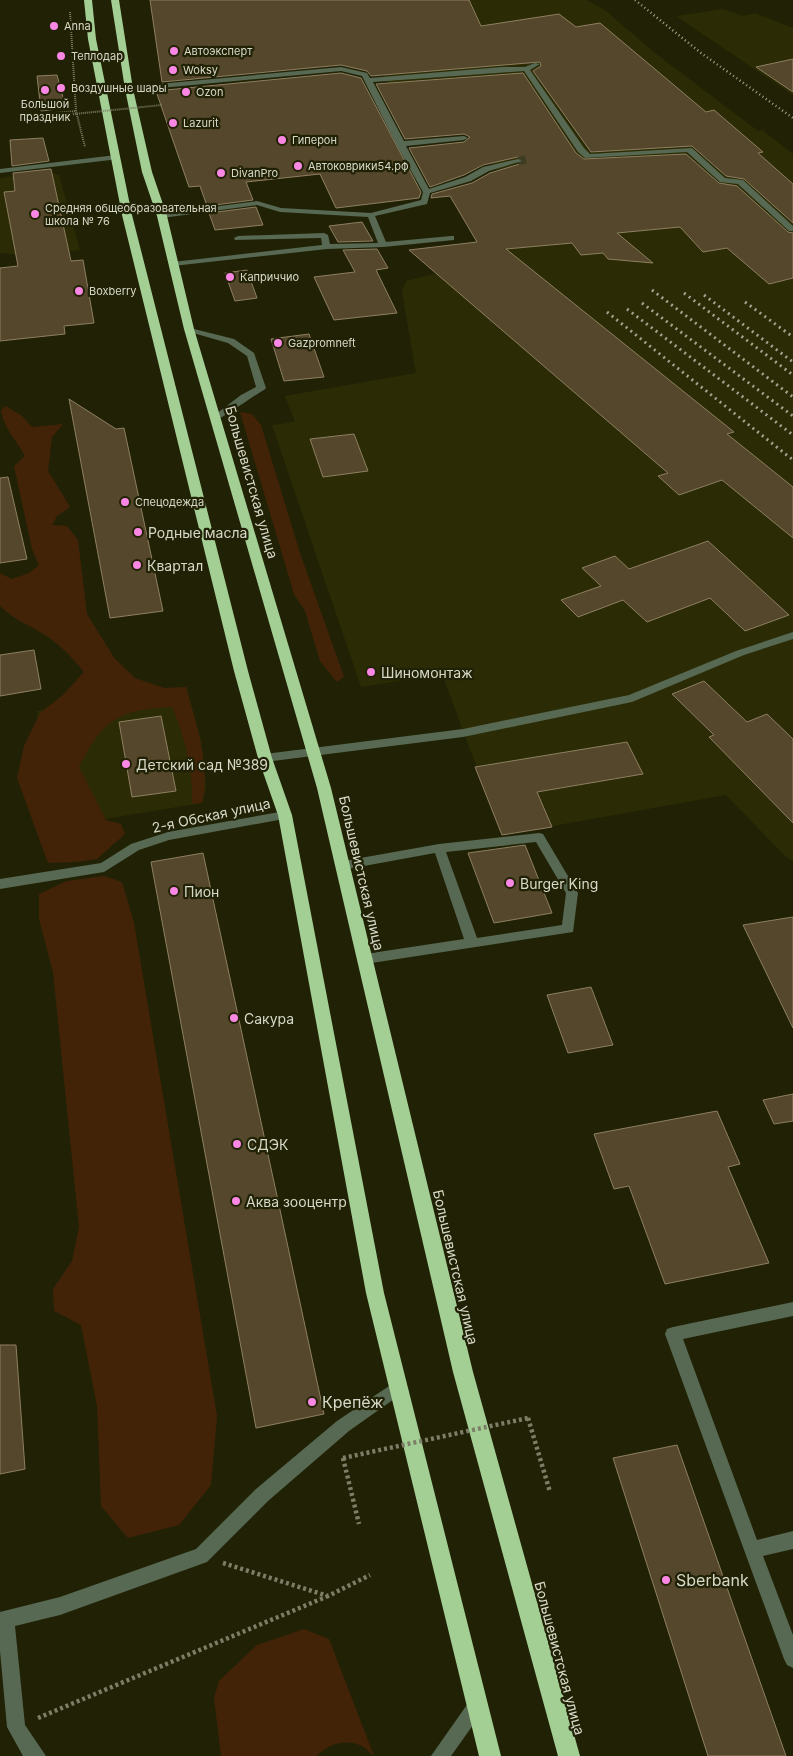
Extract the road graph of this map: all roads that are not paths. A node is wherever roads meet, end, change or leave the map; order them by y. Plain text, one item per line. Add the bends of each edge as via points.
1 (88, 0) edge
2 (115, 0) edge
3 (537, 64) dead end
4 (526, 69) junction
5 (368, 80) junction
6 (129, 89) junction
7 (464, 138) dead end
8 (400, 144) junction
9 (116, 157) junction
10 (518, 161) tunnel mouth
11 (0, 171) edge
12 (426, 192) junction
13 (371, 215) junction
14 (162, 216) junction
15 (792, 229) dead end
16 (238, 238) dead end
17 (451, 238) dead end
18 (383, 245) junction
19 (327, 248) junction
20 (173, 264) junction
21 (189, 329) junction
22 (215, 419) junction
23 (793, 635) edge
24 (314, 752) junction
25 (265, 758) junction
26 (286, 815) junction
27 (439, 848) junction
28 (342, 865) junction
29 (0, 884) edge
30 (472, 943) junction
31 (365, 959) junction
32 (793, 1309) edge
33 (398, 1387) junction
34 (793, 1540) edge
35 (752, 1550) junction
36 (3, 1620) edge
37 (793, 1659) edge
38 (478, 1705) junction
39 (37, 1756) edge
40 (440, 1756) edge
41 (490, 1756) edge
42 (569, 1756) edge

1 - 9 highway via 92,39
2 - 6 highway, Большевистская улица
3 - 4 street
4 - 5 street
4 - 15 street via 588,156 688,150 723,180 740,182
5 - 6 street via 365,74 341,69
5 - 8 street
6 - 14 highway, Большевистская улица via 147,172
7 - 8 street
8 - 12 street
9 - 11 street
9 - 25 highway via 127,215
10 - 12 street via 486,169 468,179
12 - 13 street via 424,202
13 - 14 street via 280,210 256,203
13 - 18 street
14 - 20 highway, Большевистская улица
16 - 19 street via 324,235
17 - 18 street
18 - 19 street
19 - 20 street
20 - 21 highway, Большевистская улица
21 - 22 highway, Большевистская улица
21 - 22 street via 231,341 251,355 261,388
22 - 24 highway, Большевистская улица
23 - 24 street via 740,653 632,698 463,733
24 - 25 street
24 - 28 highway, Большевистская улица
25 - 26 highway
26 - 29 street, 2-я Обская улица via 168,836 135,847 104,867
26 - 33 highway via 375,1293
27 - 28 street
27 - 30 street
27 - 30 street via 539,837 572,893 568,929
28 - 31 highway, Большевистская улица
30 - 31 street
31 - 42 highway, Большевистская улица via 463,1372
32 - 35 street via 673,1334
33 - 36 street via 342,1426 262,1495 201,1556 60,1606
33 - 38 highway
34 - 35 street
35 - 37 street
36 - 39 street via 16,1727
38 - 40 street
38 - 41 highway

